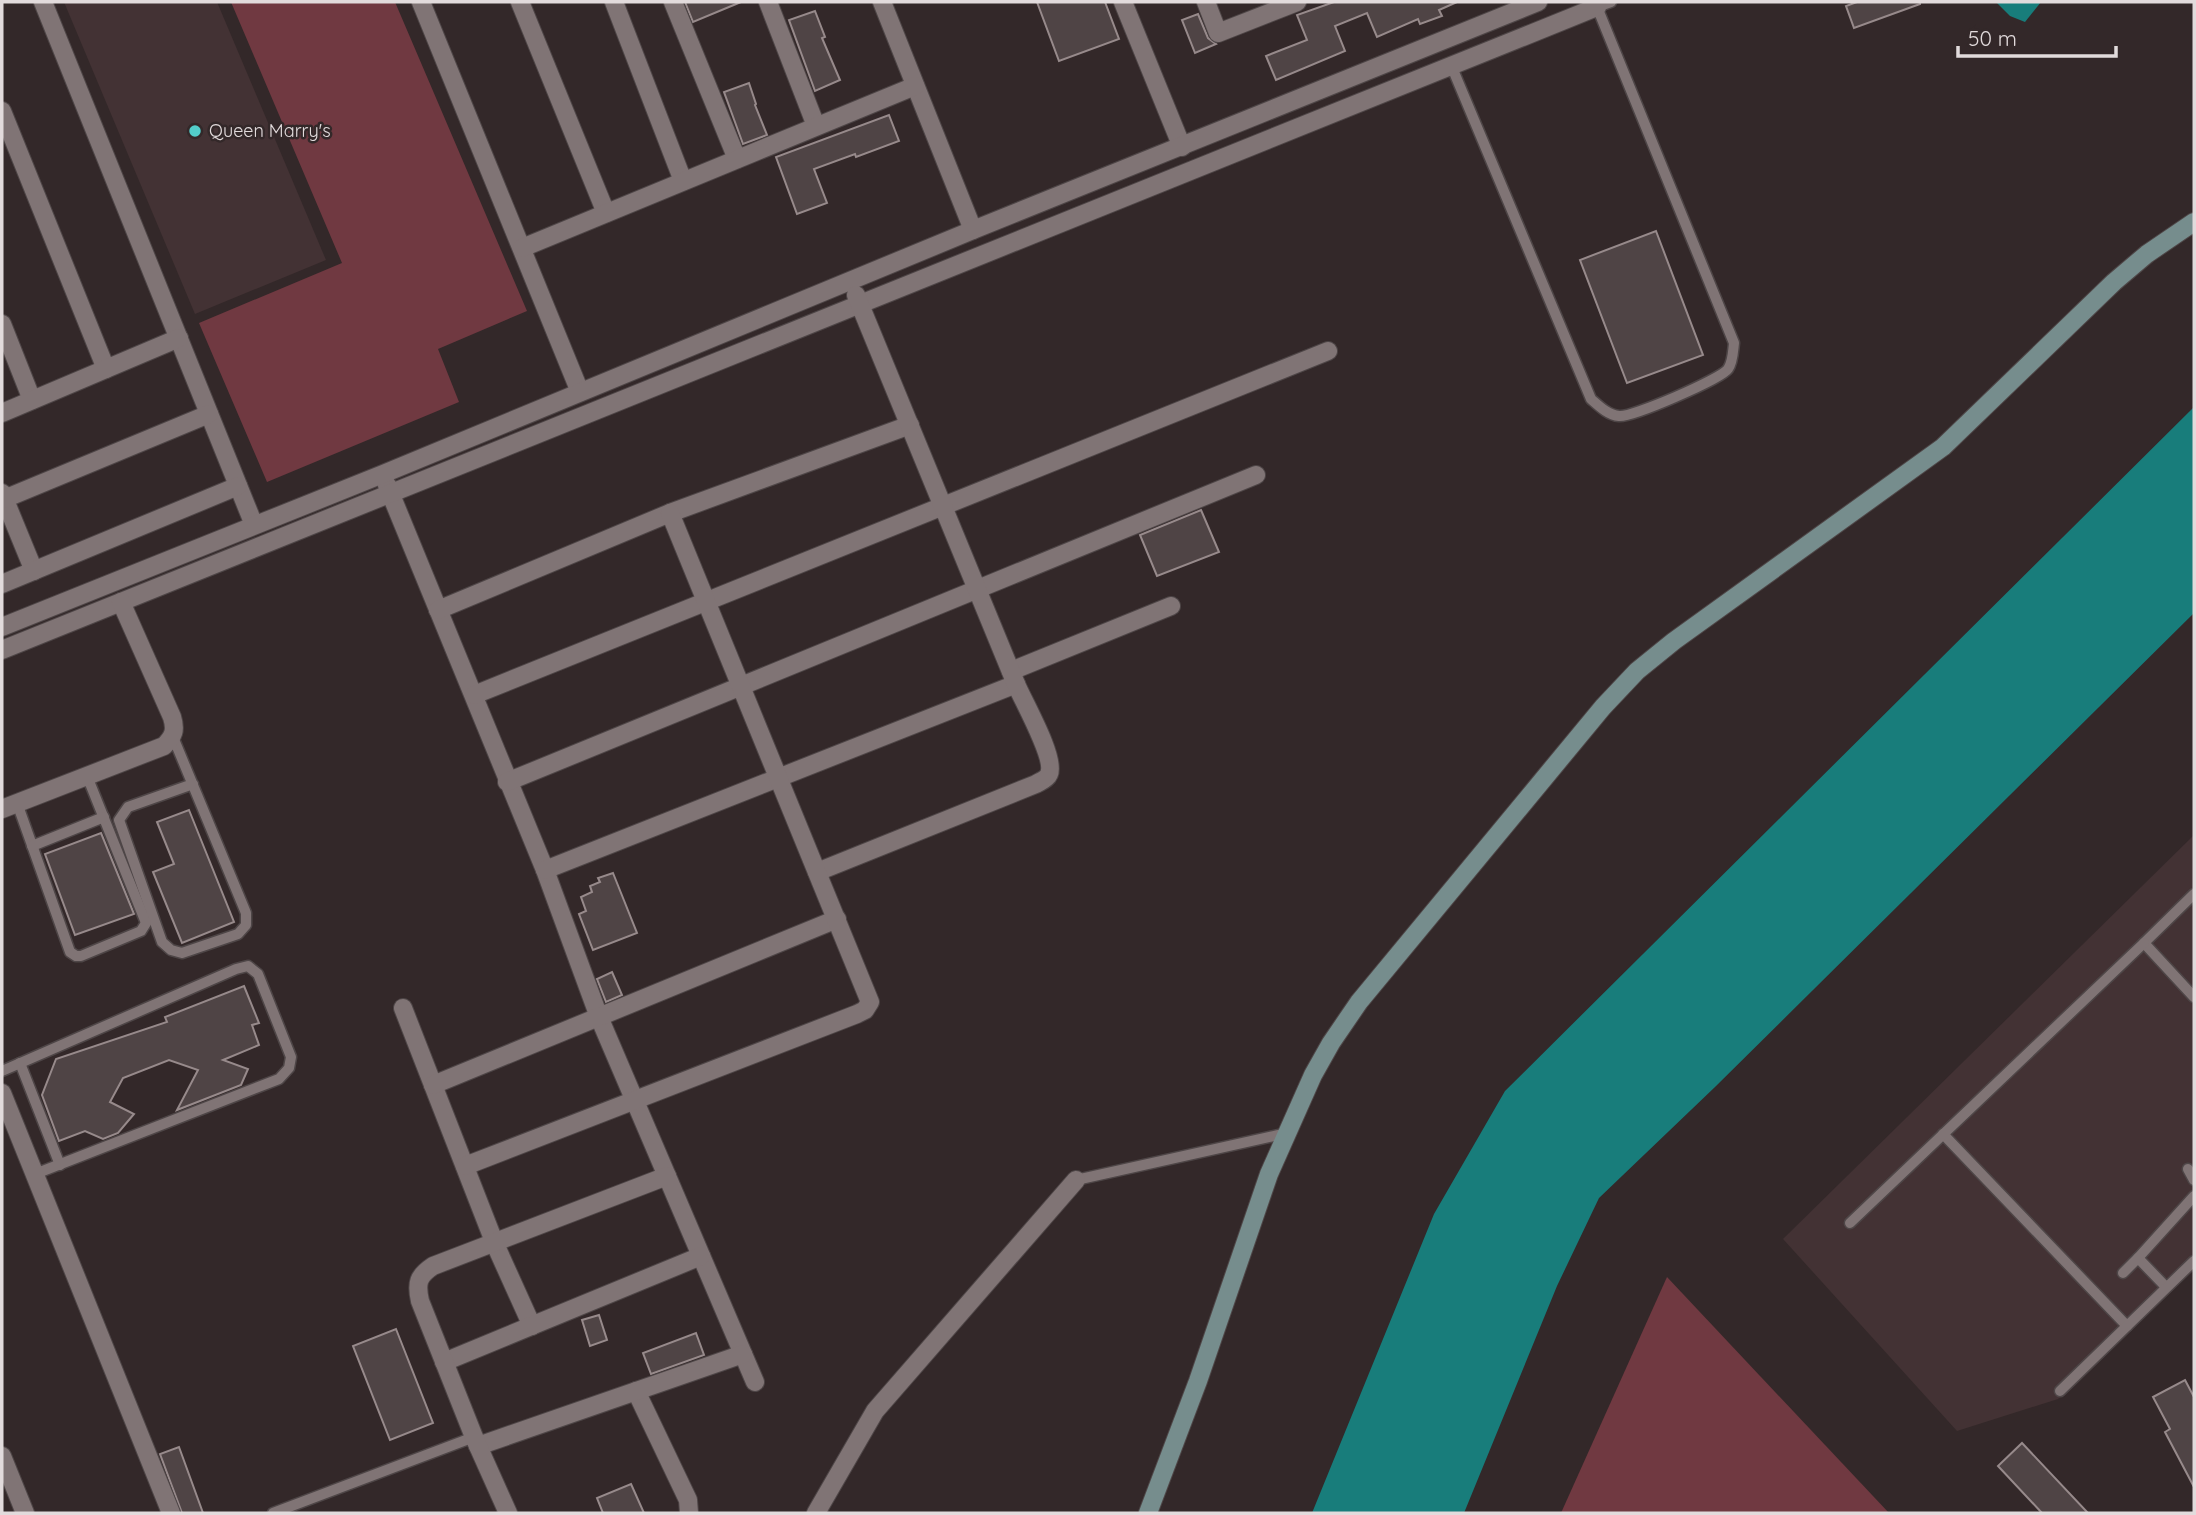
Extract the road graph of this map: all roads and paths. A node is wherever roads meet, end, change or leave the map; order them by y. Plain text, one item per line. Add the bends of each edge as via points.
1 (43, 2) edge
2 (421, 2) edge
3 (520, 2) edge
4 (614, 2) edge
5 (673, 2) edge
6 (768, 2) edge
7 (882, 2) edge
8 (1122, 2) edge
9 (1206, 2) edge
10 (1297, 2) edge
11 (1538, 2) edge
12 (1601, 4) edge
13 (1572, 9) edge
14 (1451, 65) junction
15 (915, 86) junction
16 (2, 111) edge
17 (816, 126) junction
18 (1182, 147) junction
19 (737, 159) junction
20 (683, 181) junction
21 (606, 213) junction
22 (2194, 222) edge
23 (973, 230) junction
24 (522, 248) junction
25 (850, 282) junction
26 (860, 304) junction
27 (2, 324) edge
28 (179, 338) junction
29 (1328, 351) dead end
30 (106, 369) junction
31 (580, 392) junction
32 (32, 400) junction
33 (2, 413) edge
34 (209, 414) junction
35 (910, 425) junction
36 (383, 474) junction
37 (1256, 475) dead end
38 (238, 486) junction
39 (392, 494) junction
40 (3, 496) edge
41 (943, 506) junction
42 (670, 513) junction
43 (254, 524) junction
44 (159, 563) junction
45 (34, 570) junction
46 (168, 583) junction
47 (2, 584) edge
48 (977, 589) junction
49 (706, 601) junction
50 (121, 602) junction
51 (1171, 607) dead end
52 (438, 610) junction
53 (2, 627) edge
54 (2, 650) edge
55 (1013, 677) junction
56 (741, 686) junction
57 (474, 695) junction
58 (173, 737) junction
59 (87, 776) junction
60 (779, 778) junction
61 (507, 782) junction
62 (193, 785) junction
63 (9, 806) edge
64 (104, 817) junction
65 (32, 846) junction
66 (545, 870) junction
67 (817, 872) junction
68 (2194, 894) edge
69 (837, 919) junction
70 (2144, 943) junction
71 (2194, 997) edge
72 (402, 1008) dead end
73 (599, 1017) junction
74 (20, 1063) junction
75 (2, 1071) edge
76 (433, 1085) junction
77 (2, 1093) edge
78 (635, 1100) junction
79 (1287, 1133) junction
80 (1943, 1134) junction
81 (60, 1165) junction
82 (465, 1167) junction
83 (35, 1174) junction
84 (667, 1176) junction
85 (1076, 1180) joint
86 (2194, 1196) edge
87 (1850, 1223) dead end
88 (495, 1244) junction
89 (701, 1256) junction
90 (2138, 1258) junction
91 (2194, 1261) edge
92 (2123, 1273) dead end
93 (2166, 1287) junction
94 (2127, 1325) junction
95 (532, 1326) junction
96 (743, 1354) junction
97 (444, 1362) junction
98 (754, 1382) dead end
99 (636, 1391) junction
100 (2060, 1391) dead end
101 (476, 1442) junction
102 (2, 1456) edge
103 (25, 1513) edge
104 (171, 1513) edge
105 (273, 1513) edge
106 (508, 1513) edge
107 (689, 1513) edge
108 (816, 1513) edge
109 (1148, 1513) edge

1 - 28 street
2 - 24 street
3 - 21 street
4 - 20 street
5 - 19 street
6 - 17 street
7 - 15 street
8 - 18 street
9 - 10 street via 1218,33
11 - 18 street
12 - 13 street
12 - 14 lane via 1734,343 1728,370 1716,379 1635,414 1619,416 1591,399
13 - 14 street
14 - 26 street
15 - 17 street
15 - 23 street
16 - 30 street
17 - 19 street
18 - 23 street
19 - 20 street
20 - 21 street
21 - 24 street
22 - 79 street via 2114,282 1943,447 1637,671 1359,1002 1313,1075
23 - 25 street
24 - 31 street
25 - 26 street
25 - 31 street
26 - 35 street
26 - 39 street
27 - 32 street
28 - 30 street
28 - 34 street
29 - 41 street
30 - 32 street
31 - 36 street
32 - 33 street
34 - 38 street
34 - 40 street
35 - 41 street
35 - 42 street
36 - 39 street
36 - 43 street
37 - 48 street
38 - 43 street
38 - 45 street
39 - 46 street
39 - 52 street
40 - 45 street
41 - 48 street
41 - 49 street
42 - 49 street
42 - 52 street
43 - 44 street
44 - 46 street
44 - 53 street
45 - 47 street
46 - 50 street
48 - 55 street
48 - 56 street
49 - 56 street
49 - 57 street
50 - 54 street
50 - 58 street via 172,717
51 - 55 street
52 - 57 street
55 - 60 street
55 - 67 street via 1050,762 1046,778
56 - 60 street
56 - 61 street
57 - 61 street
58 - 59 street via 164,746
58 - 62 lane
59 - 63 street
59 - 64 lane
60 - 66 street
60 - 67 street
61 - 66 street
62 - 62 lane via 246,913 246,925 238,934 182,953 162,942 119,820 128,807
63 - 65 lane
64 - 65 lane
64 - 65 lane via 146,923 141,931 93,951 76,956 70,952
66 - 73 street
67 - 69 street
68 - 70 lane
69 - 73 street
69 - 78 street via 869,994 865,1010
70 - 71 lane
70 - 80 lane
72 - 76 street
73 - 76 street
73 - 78 street
74 - 75 lane
74 - 81 lane
74 - 81 lane via 248,965 258,974 291,1057 289,1068 279,1079
76 - 82 street
77 - 83 street
78 - 82 street
78 - 84 street
79 - 85 lane
79 - 109 street
80 - 87 lane
80 - 94 lane
81 - 83 lane
82 - 88 street
83 - 104 street
84 - 88 street
84 - 89 street
85 - 108 street via 875,1411
86 - 90 lane
88 - 95 street
88 - 97 street via 433,1266 422,1273 416,1285
89 - 95 street
89 - 96 street
90 - 92 lane
90 - 93 lane
91 - 93 lane
93 - 94 lane
94 - 100 lane
95 - 97 street
96 - 98 street
96 - 99 street
97 - 101 street
99 - 101 street
99 - 107 street via 688,1500
101 - 105 lane
101 - 106 street
102 - 103 street

